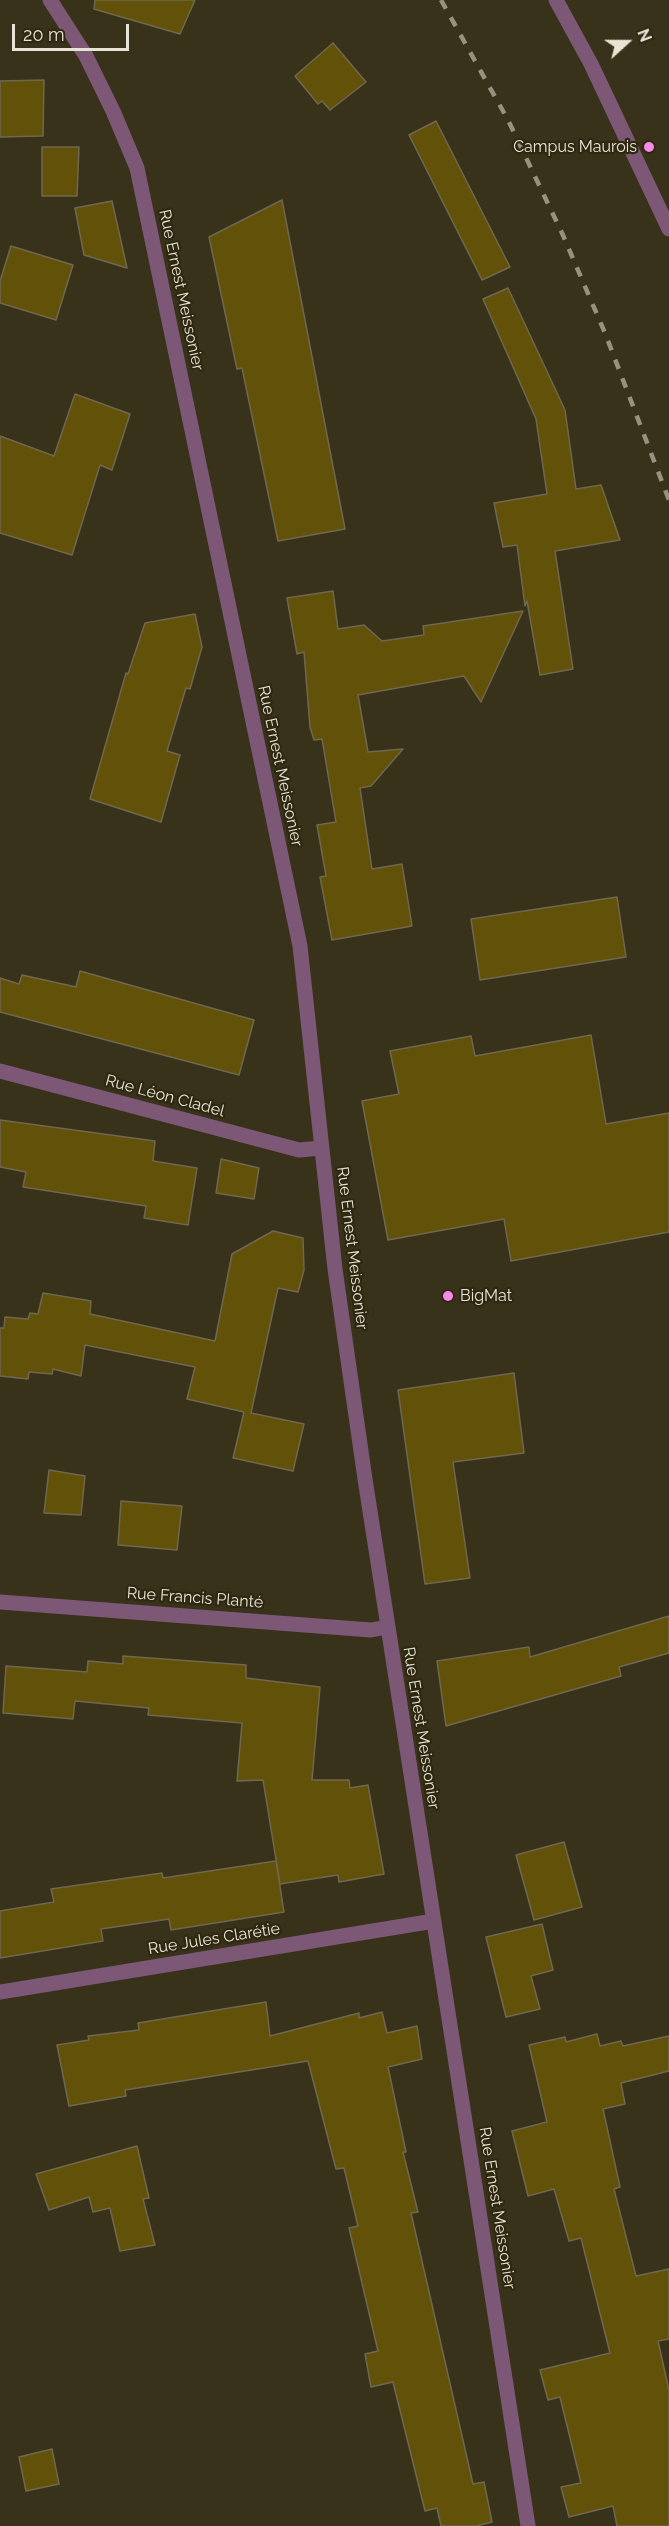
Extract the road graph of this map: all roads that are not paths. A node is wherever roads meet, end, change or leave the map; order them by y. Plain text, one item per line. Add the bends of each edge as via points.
1 (50, 0) edge
2 (556, 0) edge
3 (669, 229) edge
4 (0, 1071) edge
5 (321, 1148) junction
6 (0, 1602) edge
7 (387, 1627) junction
8 (434, 1921) junction
9 (0, 1992) edge
10 (528, 2526) edge

1 - 5 street, Rue Ernest Meissonier via 86,56 136,168 300,946
2 - 3 street via 591,64
4 - 5 street, Rue Léon Cladel via 300,1150
5 - 7 street, Rue Ernest Meissonier
6 - 7 street, Rue Francis Planté via 370,1630
7 - 8 street, Rue Ernest Meissonier
8 - 9 street, Rue Jules Clarétie
8 - 10 street, Rue Ernest Meissonier

